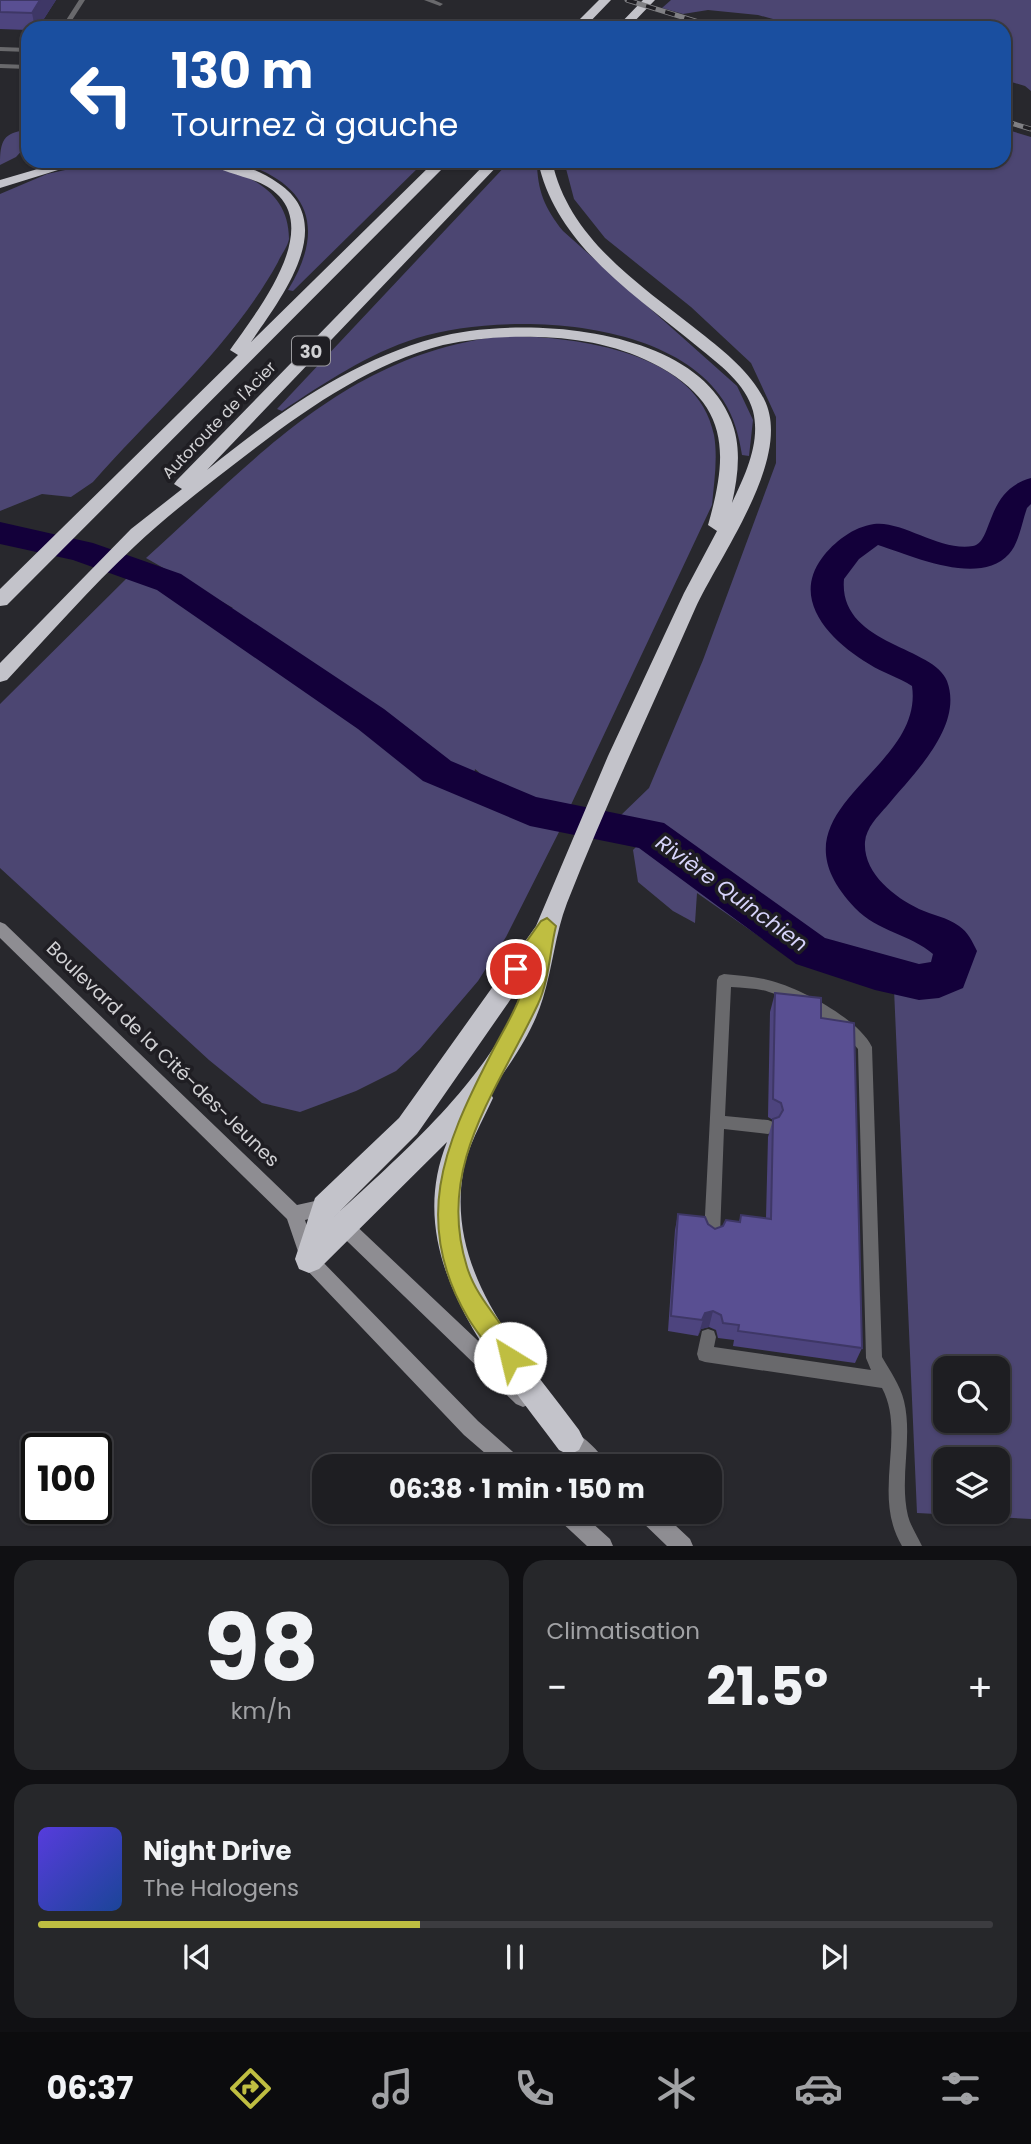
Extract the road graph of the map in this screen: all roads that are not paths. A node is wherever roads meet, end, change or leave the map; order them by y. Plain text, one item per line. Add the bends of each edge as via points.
1 (82, 0) edge
2 (427, 0) edge
3 (605, 0) edge
4 (649, 0) edge
5 (440, 5) dead end
6 (68, 21) edge
7 (584, 21) edge
8 (629, 21) edge
9 (0, 49) edge
10 (21, 50) edge
11 (0, 66) edge
12 (21, 67) edge
13 (31, 168) edge
14 (55, 168) edge
15 (237, 168) edge
16 (436, 168) edge
17 (488, 168) edge
18 (545, 168) edge
19 (0, 183) edge
20 (209, 393) junction
21 (124, 546) junction
22 (706, 564) junction
23 (0, 600) edge
24 (0, 675) edge
25 (547, 926) junction
26 (0, 928) edge
27 (496, 1063) junction
28 (718, 1122) junction
29 (768, 1128) dead end
30 (294, 1214) junction
31 (334, 1216) junction
32 (712, 1235) edge
33 (309, 1260) junction
34 (708, 1337) dead end
35 (886, 1380) junction
36 (569, 1440) junction
37 (500, 1454) edge
38 (584, 1454) edge
39 (579, 1524) edge
40 (659, 1524) edge
41 (603, 1545) edge
42 (683, 1545) edge
43 (913, 1545) edge

1 - 6 lane
2 - 5 lane
3 - 7 highway
4 - 8 highway
9 - 10 lane
11 - 12 lane
13 - 19 highway
14 - 19 highway
15 - 20 highway via 278,188 298,217 300,241 281,288
16 - 20 highway, Autoroute de l'Acier / 30
17 - 21 highway, Autoroute de l'Acier / 30
18 - 22 highway via 556,205 581,237 735,371 757,400 765,429 758,461
20 - 23 highway, Autoroute de l'Acier / 30
21 - 22 highway via 287,417 371,366 444,338 534,330 580,335 648,355 683,373 712,401 726,427 732,456
21 - 24 highway, Autoroute de l'Acier / 30
22 - 25 highway
25 - 27 highway via 531,1000
25 - 31 highway via 408,1126
26 - 30 main road, Boulevard de la Cité-des-Jeunes
27 - 31 highway via 454,1118
27 - 36 highway via 453,1164 447,1196 449,1240 476,1311
28 - 29 lane
28 - 32 lane
28 - 35 lane via 724,980 782,989 860,1039 865,1047 874,1358
30 - 31 main road
30 - 33 main road
31 - 33 highway
31 - 36 main road
33 - 37 main road
34 - 35 lane via 705,1354
35 - 43 lane via 896,1402 898,1507
36 - 38 main road
39 - 41 main road
40 - 42 main road

